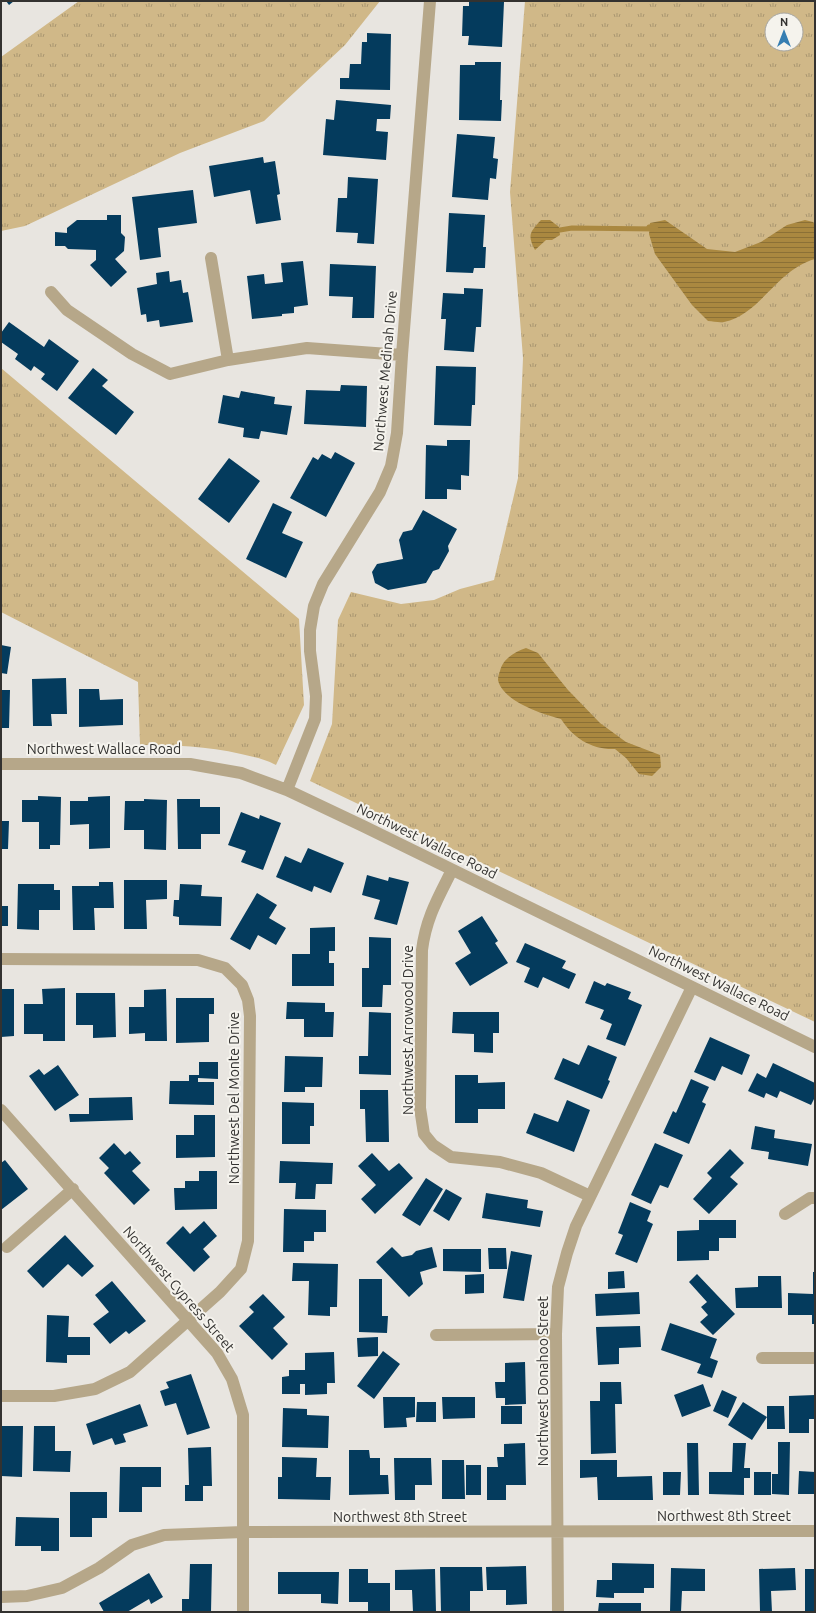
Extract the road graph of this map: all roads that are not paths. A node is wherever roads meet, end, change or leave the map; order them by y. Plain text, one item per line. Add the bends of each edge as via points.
1 (430, 1) edge
2 (211, 258) dead end
3 (51, 292) dead end
4 (402, 355) junction
5 (228, 360) junction
6 (1, 764) edge
7 (287, 790) junction
8 (452, 870) junction
9 (1, 959) edge
10 (692, 987) junction
11 (815, 1047) edge
12 (1, 1110) edge
13 (73, 1189) junction
14 (590, 1196) junction
15 (815, 1198) edge
16 (785, 1214) dead end
17 (7, 1247) dead end
18 (189, 1320) junction
19 (556, 1334) junction
20 (436, 1335) dead end
21 (762, 1358) dead end
22 (815, 1358) edge
23 (1, 1396) edge
24 (815, 1531) edge
25 (243, 1532) junction
26 (559, 1532) junction
27 (1, 1597) edge
28 (243, 1612) edge
29 (558, 1612) edge

1 - 4 street, Northwest Medinah Drive
2 - 5 street
3 - 5 street via 68,310 132,354 170,374
4 - 5 street via 306,348
4 - 7 street, Northwest Medinah Drive via 397,433 391,466 380,492 323,584 314,606 310,651 316,696 315,718
6 - 7 street, Northwest Wallace Road via 190,764 241,773
7 - 8 street, Northwest Wallace Road
8 - 10 street, Northwest Wallace Road
8 - 14 street, Northwest Arrowood Drive via 430,914 422,950 420,1108 424,1134 433,1145 451,1157 500,1162 541,1173
9 - 18 street, Northwest Del Monte Drive via 198,960 225,968 242,985 248,1000 250,1016 248,1240 241,1269
10 - 11 street, Northwest Wallace Road
10 - 14 street, Northwest Donahoo Street
12 - 13 street, Northwest Cypress Street
13 - 17 street
13 - 18 street, Northwest Cypress Street
14 - 19 street, Northwest Donahoo Street via 567,1253 558,1287
15 - 16 street via 810,1198
18 - 23 street, Northwest Del Monte Drive via 130,1372 95,1389 54,1396
18 - 25 street, Northwest Cypress Street via 217,1353 232,1378 243,1415
19 - 20 street
19 - 26 street, Northwest Donahoo Street
21 - 22 street
24 - 26 street, Northwest 8th Street
25 - 26 street, Northwest 8th Street
25 - 27 street, Northwest 8th Street via 164,1535 132,1545 62,1588 27,1596
25 - 28 street, Northwest Cypress Street
26 - 29 street, Northwest Donahoo Street

